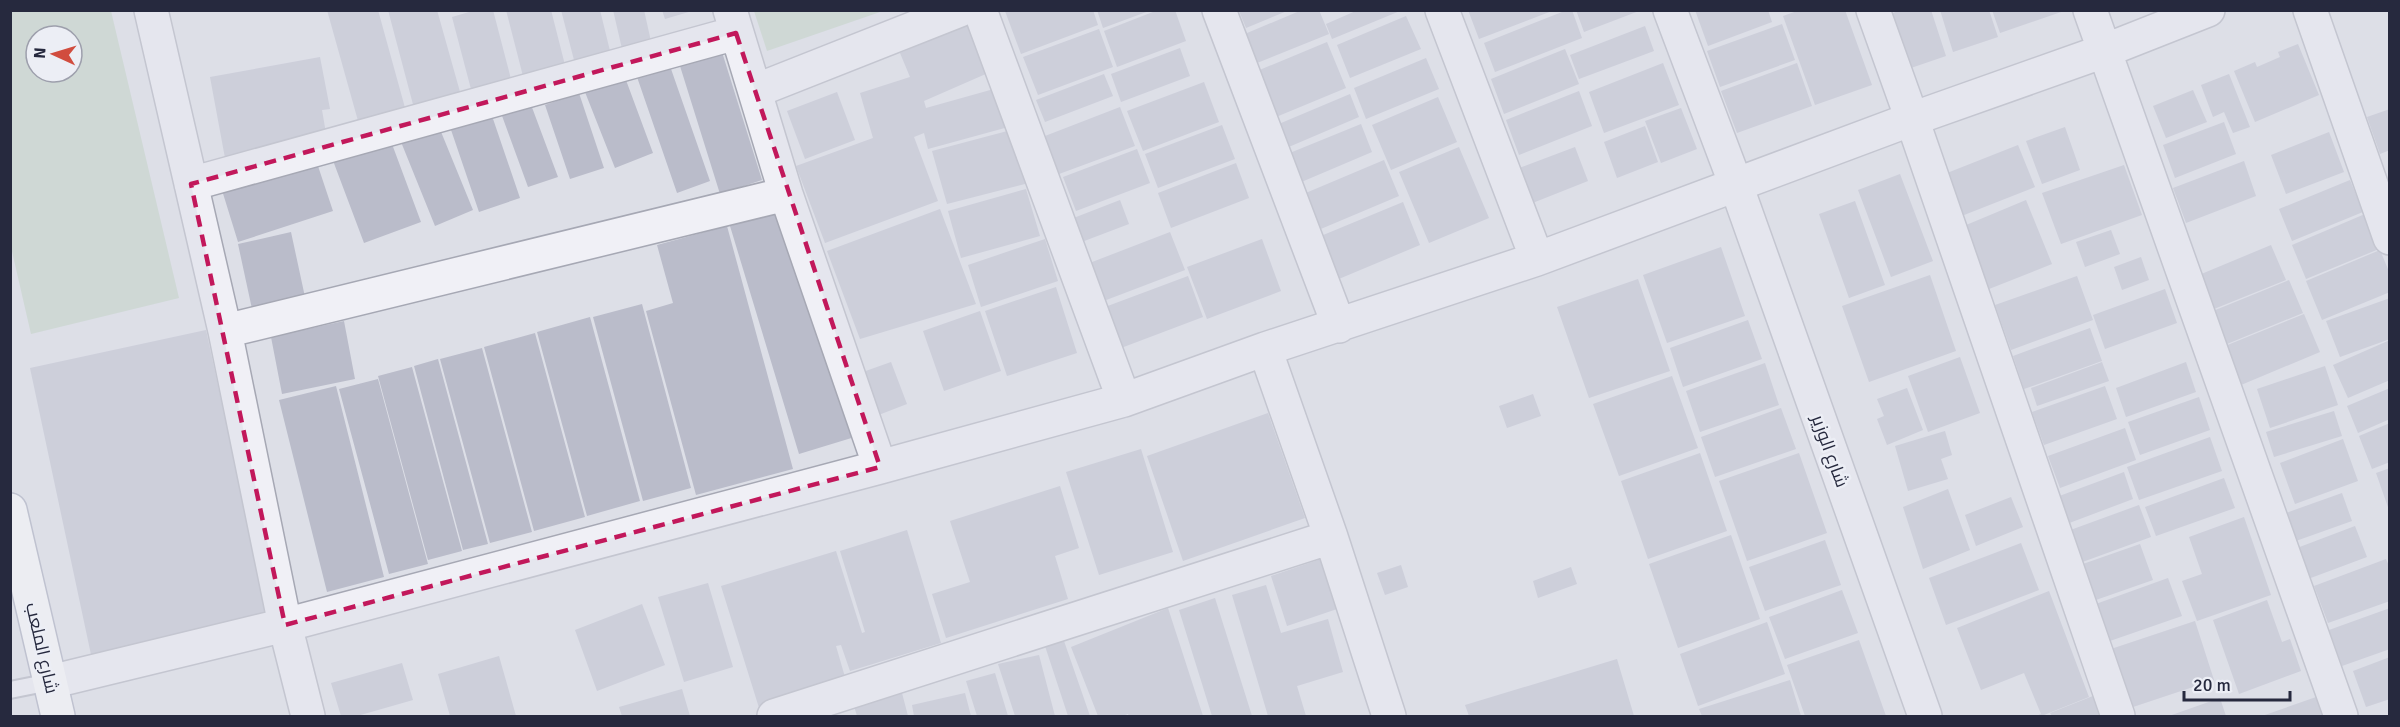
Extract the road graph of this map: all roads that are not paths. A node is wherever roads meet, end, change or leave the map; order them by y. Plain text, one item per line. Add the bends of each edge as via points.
1 (960, 10) edge
2 (980, 10) edge
3 (1220, 10) edge
4 (1442, 10) edge
5 (1670, 10) edge
6 (1873, 10) edge
7 (2090, 10) edge
8 (2208, 10) edge
9 (2310, 10) edge
10 (156, 12) edge
11 (733, 22) edge
12 (2104, 51) junction
13 (755, 90) junction
14 (1912, 119) junction
15 (191, 184) junction
16 (1736, 185) junction
17 (786, 194) junction
18 (2390, 238) edge
19 (1537, 259) junction
20 (1339, 326) junction
21 (225, 332) junction
22 (1265, 349) junction
23 (1124, 400) junction
24 (880, 468) junction
25 (10, 510) edge
26 (1331, 537) junction
27 (285, 625) junction
28 (50, 682) junction
29 (10, 690) edge
30 (58, 717) edge
31 (308, 717) edge
32 (774, 717) edge
33 (1389, 717) edge
34 (1925, 717) edge
35 (2118, 717) edge
36 (2341, 717) edge

1 - 13 street
2 - 23 street
3 - 20 street
4 - 19 street
5 - 16 street, شارع الوزير
6 - 14 street
7 - 12 street
8 - 12 street
9 - 18 street
10 - 15 street
11 - 13 street
11 - 15 street
12 - 14 street
12 - 36 street
13 - 17 street
14 - 16 street
14 - 35 street
15 - 21 street
16 - 19 street
16 - 34 street, شارع الوزير
17 - 21 street
17 - 24 street
19 - 20 street
20 - 22 street
21 - 27 street
22 - 23 street
22 - 26 street
23 - 24 street
24 - 27 street
25 - 28 main road, شارع الملعب
26 - 32 street
26 - 33 street
27 - 28 street
27 - 31 street
28 - 29 lane
28 - 30 main road, شارع الملعب

